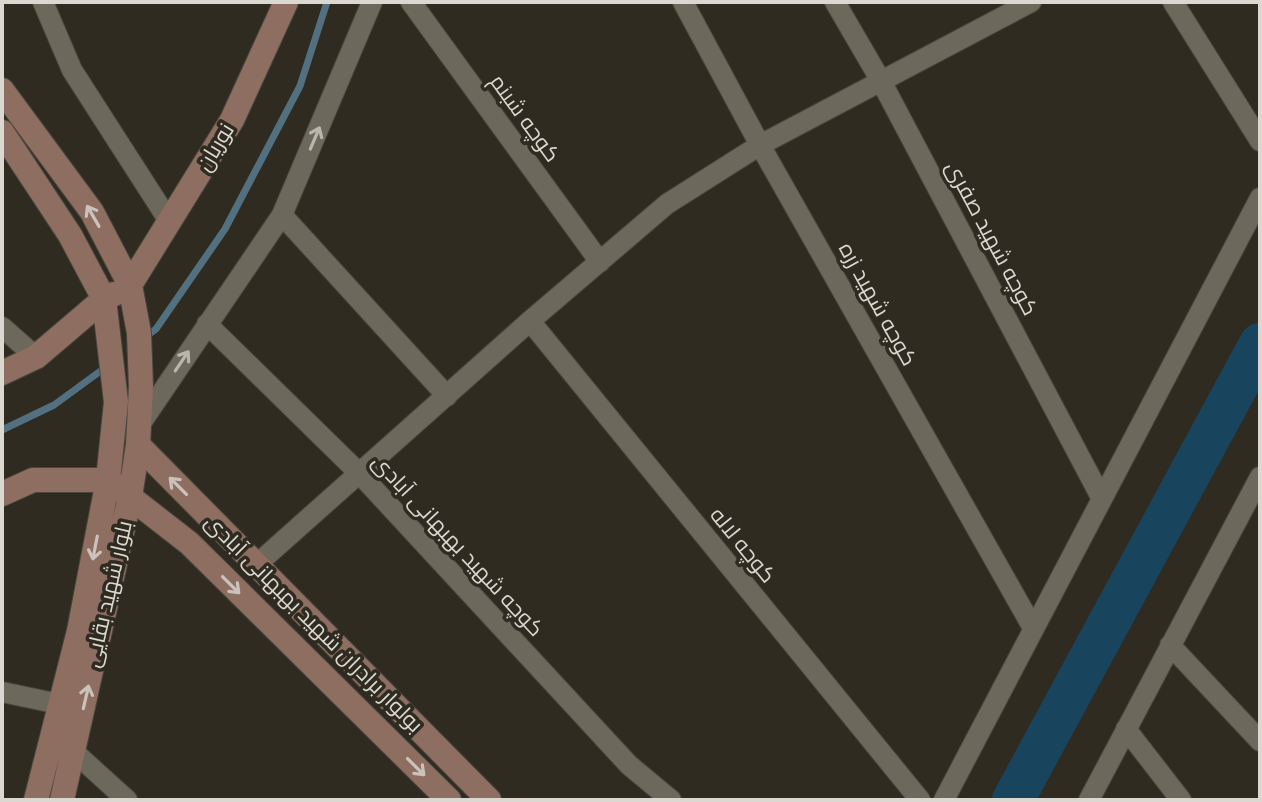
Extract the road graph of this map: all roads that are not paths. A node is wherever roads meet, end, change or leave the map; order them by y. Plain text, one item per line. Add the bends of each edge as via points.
1 (43, 2) edge
2 (286, 2) edge
3 (372, 2) edge
4 (411, 2) edge
5 (683, 2) edge
6 (835, 2) edge
7 (1031, 2) edge
8 (1177, 4) edge
9 (881, 81) junction
10 (2, 90) edge
11 (2, 132) edge
12 (1260, 141) edge
13 (760, 145) junction
14 (1260, 198) edge
15 (282, 215) junction
16 (169, 221) junction
17 (600, 262) junction
18 (130, 285) junction
19 (104, 299) junction
20 (530, 321) junction
21 (207, 324) junction
22 (2, 327) edge
23 (36, 357) junction
24 (2, 373) edge
25 (447, 396) junction
26 (138, 435) junction
27 (359, 473) junction
28 (1260, 477) edge
29 (108, 480) junction
30 (2, 494) edge
31 (130, 497) junction
32 (1102, 499) junction
33 (256, 565) junction
34 (1033, 628) junction
35 (1170, 645) junction
36 (2, 692) edge
37 (59, 704) junction
38 (1126, 729) junction
39 (1260, 741) edge
40 (73, 751) junction
41 (36, 800) edge
42 (62, 800) edge
43 (127, 800) edge
44 (449, 800) edge
45 (489, 800) edge
46 (671, 800) edge
47 (920, 800) edge
48 (944, 800) edge
49 (1089, 800) edge
50 (1181, 800) edge

1 - 16 street via 72,70
2 - 16 main road, نوریان via 232,120
15 -> 3 street
4 - 17 street, کوچه شبنم
5 - 13 street, کوچه شهید زره
6 - 9 street, کوچه شهید صفری
7 - 9 street
8 - 12 street
9 - 13 street
9 - 32 street, کوچه شهید صفری
18 -> 10 main road, بلوار شهید بقایی via 92,212
11 - 19 main road, بلوار شهید بقایی via 70,235
13 - 17 street via 667,204
13 - 34 street, کوچه شهید زره
14 - 32 street
15 - 21 street
15 - 25 street
16 - 18 main road, نوریان
17 - 20 street
18 - 19 main road
18 - 26 main road, بلوار شهید بقایی via 139,333
19 - 23 main road
19 - 29 main road, بلوار شهید بقایی via 116,402
20 - 25 street
20 - 47 street, کوچه لاله
26 -> 21 street
21 - 27 street, کوچه شهید بهبهانی آبادی
22 - 23 street
23 - 24 main road
25 - 27 street
26 - 31 main road, بلوار شهید بقایی
33 -> 26 main road, بولوار برادران شهید بهبهانی آبادی
27 - 33 street
27 - 46 street, کوچه شهید بهبهانی آبادی via 629,765
28 - 35 street
29 - 30 main road via 33,480
29 - 31 main road, بولوار برادران شهید بهبهانی آبادی
29 -> 37 main road, بلوار شهید بقایی
40 -> 31 main road, بلوار شهید بقایی
31 -> 44 main road, بولوار برادران شهید بهبهانی آبادی via 189,543
32 - 34 street
33 - 45 main road, بولوار برادران شهید بهبهانی آبادی
34 - 48 street
35 - 38 street
35 - 39 street
36 - 37 street
37 - 41 main road, بلوار شهید بقایی
38 - 49 street
38 - 50 street
40 - 42 main road, بلوار شهید بقایی
40 - 43 street

